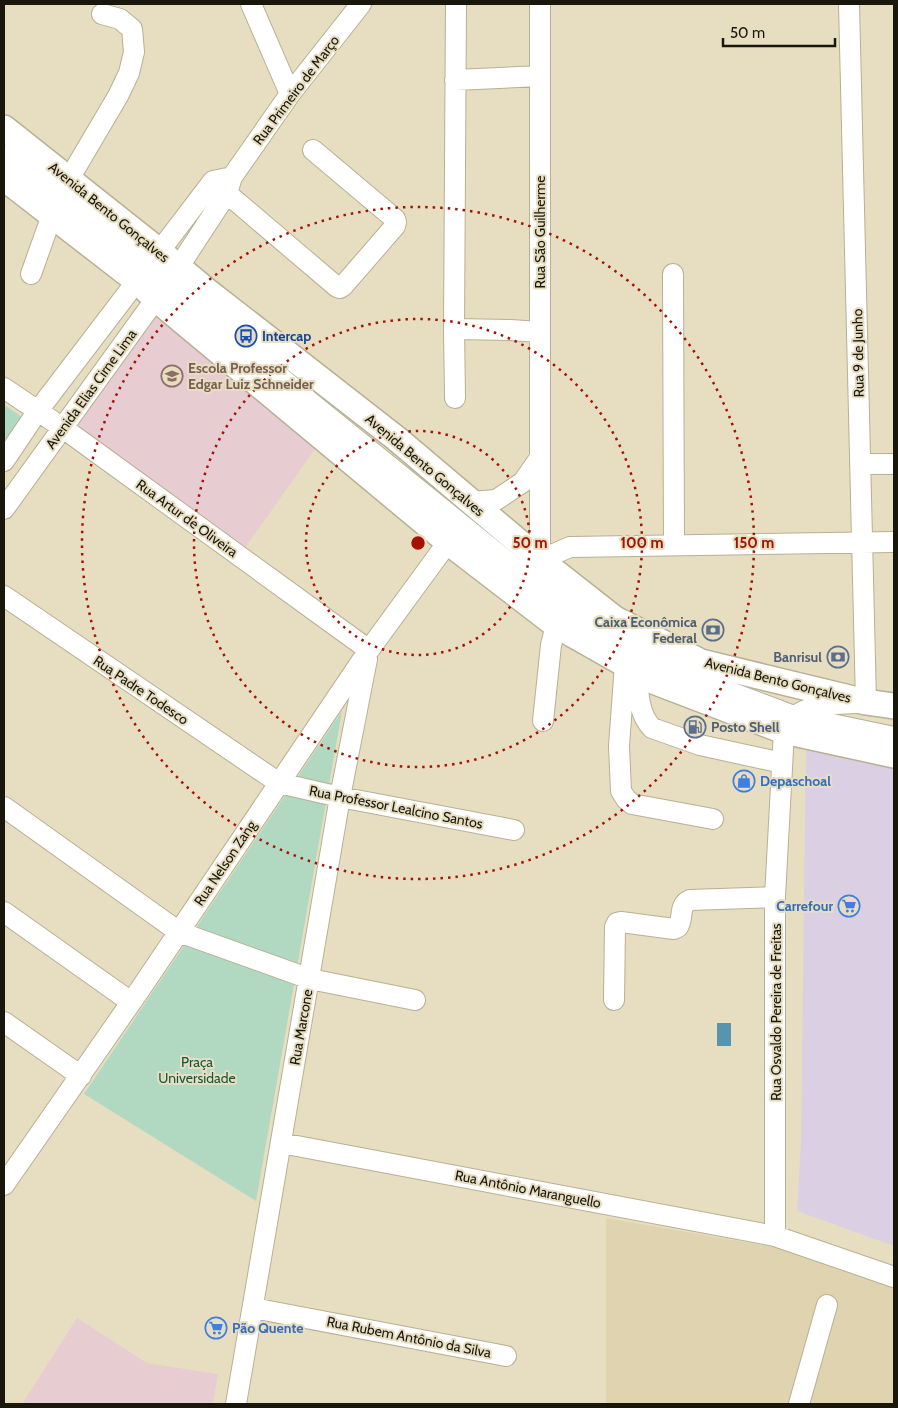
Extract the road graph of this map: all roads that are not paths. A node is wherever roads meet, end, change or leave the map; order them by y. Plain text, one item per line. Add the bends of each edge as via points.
1 (251, 4) edge
2 (361, 4) edge
3 (456, 4) edge
4 (540, 4) edge
5 (849, 4) edge
6 (102, 14) dead end
7 (540, 76) junction
8 (455, 80) junction
9 (290, 94) junction
10 (4, 128) edge
11 (312, 150) dead end
12 (4, 155) edge
13 (4, 178) edge
14 (69, 180) junction
15 (224, 184) junction
16 (52, 215) junction
17 (148, 267) junction
18 (31, 274) dead end
19 (673, 274) dead end
20 (167, 283) junction
21 (454, 329) junction
22 (540, 332) junction
23 (4, 388) edge
24 (455, 398) dead end
25 (310, 402) junction
26 (37, 412) junction
27 (63, 428) junction
28 (397, 439) junction
29 (539, 460) junction
30 (4, 461) edge
31 (860, 464) junction
32 (894, 464) edge
33 (368, 476) junction
34 (470, 502) junction
35 (4, 510) edge
36 (448, 542) junction
37 (862, 542) junction
38 (894, 542) edge
39 (674, 545) junction
40 (540, 560) junction
41 (4, 596) edge
42 (556, 625) junction
43 (369, 650) junction
44 (631, 668) junction
45 (866, 702) junction
46 (894, 706) edge
47 (894, 714) edge
48 (543, 721) dead end
49 (789, 724) junction
50 (894, 736) edge
51 (894, 744) edge
52 (894, 755) edge
53 (782, 763) junction
54 (279, 783) junction
55 (340, 797) junction
56 (4, 807) edge
57 (713, 819) dead end
58 (514, 830) dead end
59 (775, 897) junction
60 (4, 912) edge
61 (179, 932) junction
62 (310, 979) junction
63 (416, 1000) dead end
64 (614, 1000) dead end
65 (132, 1002) junction
66 (4, 1022) edge
67 (81, 1076) junction
68 (281, 1142) junction
69 (4, 1185) edge
70 (775, 1236) junction
71 (894, 1277) edge
72 (827, 1305) dead end
73 (253, 1308) junction
74 (506, 1356) dead end
75 (236, 1404) edge
76 (799, 1404) edge

1 - 9 street
2 - 9 street, Rua Primeiro de Março
3 - 8 street
4 - 7 street, Rua São Guilherme
5 - 31 street, Rua 9 de Junho
6 - 14 street via 120,19 132,28 134,52 118,96
7 - 8 street
7 - 22 street, Rua São Guilherme
8 - 21 street
9 - 15 street, Rua Primeiro de Março
10 - 14 main road, Avenida Bento Gonçalves
11 - 15 street via 396,222 340,288
12 - 17 street
13 - 16 main road, Avenida Bento Gonçalves
14 - 17 main road, Avenida Bento Gonçalves
15 - 17 street, Rua Primeiro de Março
15 - 20 street, Rua Primeiro de Março
16 - 17 main road, Avenida Bento Gonçalves
16 - 18 street
17 - 20 main road, Avenida Bento Gonçalves
17 - 20 main road, Avenida Bento Gonçalves
17 - 26 street, Avenida Elias Cirne Lima
19 - 39 street
20 - 25 street
20 - 27 street, Avenida Elias Cirne Lima
20 - 28 main road, Avenida Bento Gonçalves
20 - 33 main road, Avenida Bento Gonçalves
21 - 22 street
21 - 24 street
22 - 29 street, Rua São Guilherme
23 - 26 street, Rua Artur de Oliveira
25 - 28 street
25 - 33 street
25 - 49 street via 585,622 677,672
26 - 27 street, Rua Artur de Oliveira
26 - 30 street, Avenida Elias Cirne Lima
27 - 35 street, Avenida Elias Cirne Lima
27 - 43 street, Rua Artur de Oliveira
28 - 34 main road, Avenida Bento Gonçalves
29 - 34 street via 522,482 496,500
29 - 40 street, Rua São Guilherme
31 - 32 street
31 - 37 street, Rua 9 de Junho
33 - 36 main road, Avenida Bento Gonçalves
34 - 40 main road, Avenida Bento Gonçalves
36 - 42 main road, Avenida Bento Gonçalves
36 - 43 street, Rua Nelson Zang
37 - 38 street
37 - 39 street
37 - 45 street, Rua 9 de Junho
39 - 40 street via 570,547
40 - 45 main road, Avenida Bento Gonçalves via 615,619 701,662
41 - 54 street, Rua Padre Todesco
42 - 44 main road, Avenida Bento Gonçalves
42 - 48 street
43 - 54 street, Rua Nelson Zang
43 - 55 street, Rua Marcone
44 - 49 main road, Avenida Bento Gonçalves via 653,681
44 - 53 street via 638,696 652,728 700,745
44 - 57 street via 619,746 621,791 632,804
45 - 46 main road, Avenida Bento Gonçalves
45 - 47 street
45 - 49 street via 808,710
49 - 50 street
49 - 51 street
49 - 52 main road, Avenida Bento Gonçalves
49 - 53 street, Rua Osvaldo Pereira de Freitas
53 - 59 street, Rua Osvaldo Pereira de Freitas
54 - 55 street, Rua Professor Lealcino Santos
54 - 61 street, Rua Nelson Zang
55 - 58 street, Rua Professor Lealcino Santos
55 - 62 street, Rua Marcone
56 - 61 street
59 - 64 street via 690,900 683,905 681,923 674,929 617,923
59 - 70 street, Rua Osvaldo Pereira de Freitas
60 - 65 street
61 - 62 street
61 - 65 street, Rua Nelson Zang
62 - 63 street
62 - 68 street, Rua Marcone
65 - 67 street, Rua Nelson Zang
66 - 67 street
67 - 69 street, Rua Nelson Zang
68 - 70 street, Rua Antônio Maranguello
68 - 73 street, Rua Marcone
70 - 71 street, Rua Antônio Maranguello
72 - 76 street
73 - 74 street, Rua Rubem Antônio da Silva
73 - 75 street, Rua Marcone

